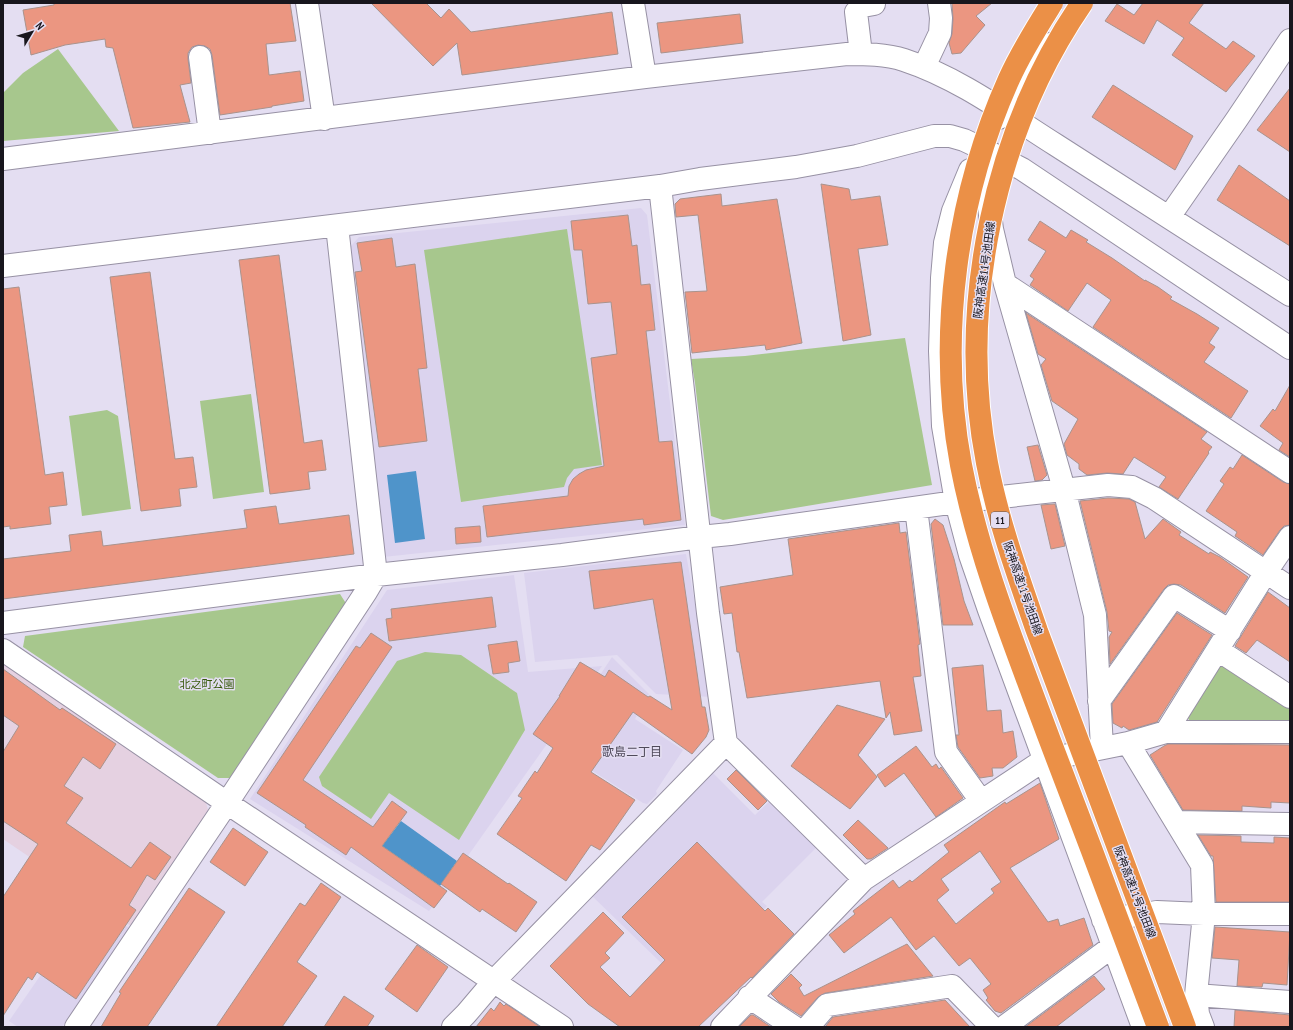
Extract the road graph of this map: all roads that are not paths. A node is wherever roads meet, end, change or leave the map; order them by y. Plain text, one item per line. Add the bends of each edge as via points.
1 (307, 3) edge
2 (633, 3) edge
3 (939, 3) edge
4 (1052, 3) edge
5 (1083, 3) edge
6 (874, 4) edge
7 (1289, 44) edge
8 (861, 54) junction
9 (200, 57) dead end
10 (924, 67) junction
11 (645, 77) junction
12 (1003, 112) junction
13 (324, 118) junction
14 (210, 133) junction
15 (981, 148) junction
16 (3, 159) edge
17 (660, 186) junction
18 (1169, 217) junction
19 (337, 226) junction
20 (3, 266) edge
21 (1005, 284) junction
22 (1290, 295) edge
23 (1290, 348) edge
24 (1290, 472) edge
25 (1064, 489) junction
26 (956, 502) junction
27 (916, 508) junction
28 (700, 537) junction
29 (1290, 537) edge
30 (1266, 572) junction
31 (376, 574) junction
32 (1290, 588) edge
33 (3, 623) edge
34 (1230, 630) junction
35 (3, 650) edge
36 (1218, 650) junction
37 (1290, 696) edge
38 (1099, 701) junction
39 (1166, 732) junction
40 (1290, 732) edge
41 (726, 743) junction
42 (1128, 743) junction
43 (1102, 748) junction
44 (1044, 760) junction
45 (981, 801) junction
46 (227, 803) junction
47 (1176, 822) junction
48 (1290, 824) edge
49 (864, 879) junction
50 (1204, 914) junction
51 (1290, 914) edge
52 (1103, 920) junction
53 (1113, 946) junction
54 (494, 981) junction
55 (1196, 995) junction
56 (750, 998) junction
57 (1290, 1002) edge
58 (560, 1026) edge
59 (76, 1027) edge
60 (453, 1027) edge
61 (722, 1027) edge
62 (794, 1027) edge
63 (808, 1027) edge
64 (992, 1027) edge
65 (1004, 1027) edge
66 (1143, 1027) edge
67 (1158, 1027) edge
68 (1185, 1027) edge
69 (1203, 1027) edge

1 - 13 street
2 - 11 street
3 - 10 street via 940,33
4 - 67 highway, 11, bridge via 1033,33 992,120 967,207 952,312 954,411 961,464 990,576
5 - 12 street via 1028,74
5 - 68 highway, 阪神高速11号池田線 / 11, bridge via 1054,48 1034,88 1001,178 989,228 977,316 979,414 987,463 1016,573
6 - 8 street via 863,6 856,12
7 - 18 street
8 - 10 street via 902,59
8 - 11 street
9 - 14 street
10 - 12 street via 952,80
11 - 13 street
12 - 15 street
12 - 18 street
13 - 14 street
14 - 16 street
15 - 17 street via 950,136 934,136 857,156
15 - 21 street via 992,229
15 - 23 street via 1022,169
15 - 26 street via 965,179 953,211 945,244 942,278 940,351 943,426
17 - 19 street
17 - 28 street
18 - 22 street
19 - 20 street
19 - 31 street
21 - 24 street
21 - 25 street
25 - 26 street
25 - 30 street via 1108,485 1132,487 1154,498
25 - 38 street via 1095,615
26 - 27 street
26 - 44 street via 988,610
27 - 28 street
27 - 45 street via 946,752
28 - 31 street via 562,555
28 - 41 street
29 - 30 street
30 - 32 street
30 - 34 street
31 - 33 street
31 - 46 street
34 - 36 street
34 - 38 street via 1174,596
35 - 46 street
36 - 37 street
36 - 39 street
38 - 43 street
39 - 40 street
39 - 42 street
41 - 49 street
41 - 54 street
42 - 43 street
42 - 47 street
43 - 44 street
44 - 45 street
44 - 52 street
45 - 49 street
46 - 54 street
46 - 59 street
47 - 48 street
47 - 50 street via 1202,866
49 - 56 street
50 - 51 street
50 - 52 street via 1157,912
50 - 55 street
52 - 53 street
53 - 65 street
53 - 66 street
54 - 58 street
54 - 60 street
55 - 57 street
55 - 69 street via 1198,1014
56 - 61 street
56 - 62 street
63 - 64 street via 827,1005 952,986

